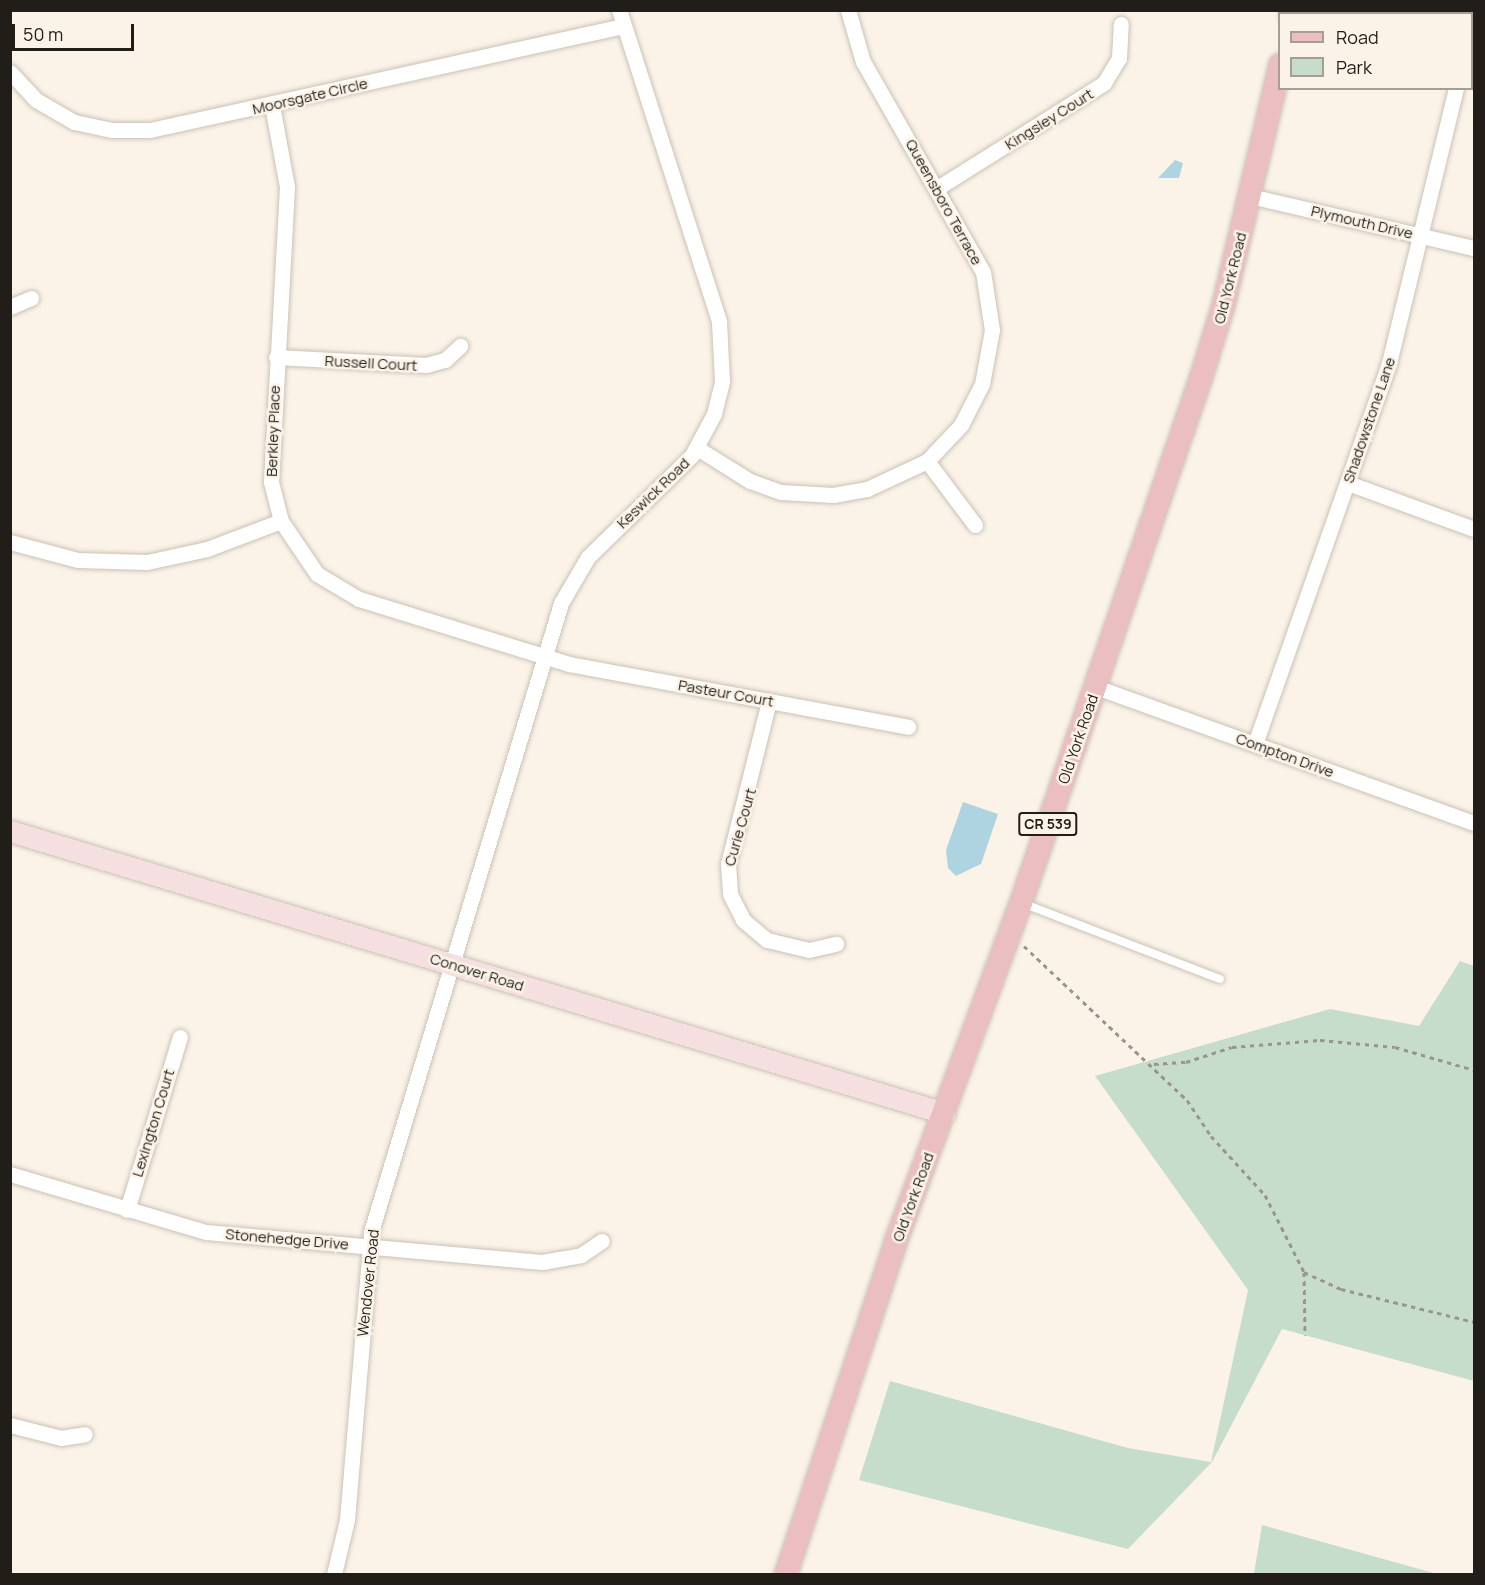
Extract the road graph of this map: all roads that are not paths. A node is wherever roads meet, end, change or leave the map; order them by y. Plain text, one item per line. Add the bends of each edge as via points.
1 (619, 10) edge
2 (848, 10) edge
3 (1121, 24) dead end
4 (624, 26) junction
5 (10, 72) edge
6 (1278, 74) edge
7 (1456, 90) edge
8 (272, 105) junction
9 (939, 187) junction
10 (1250, 196) junction
11 (1422, 236) junction
12 (1474, 248) edge
13 (31, 298) dead end
14 (10, 306) edge
15 (460, 346) dead end
16 (276, 357) junction
17 (697, 448) junction
18 (927, 461) junction
19 (1348, 483) junction
20 (281, 521) junction
21 (975, 525) dead end
22 (1474, 529) edge
23 (10, 542) edge
24 (544, 657) junction
25 (1096, 687) junction
26 (770, 701) junction
27 (908, 726) dead end
28 (1255, 744) junction
29 (1474, 823) edge
30 (10, 831) edge
31 (1021, 903) junction
32 (836, 944) dead end
33 (452, 964) junction
34 (1220, 979) dead end
35 (180, 1037) dead end
36 (944, 1113) junction
37 (10, 1174) edge
38 (127, 1210) junction
39 (602, 1241) dead end
40 (370, 1247) junction
41 (10, 1425) edge
42 (85, 1434) dead end
43 (334, 1575) edge
44 (786, 1575) edge

1 - 4 street, Keswick Road
2 - 9 street, Queensboro Terrace via 863,62
3 - 9 street, Kingsley Court via 1119,58 1104,83
4 - 8 street, Moorsgate Circle
4 - 17 street, Keswick Road via 723,339 718,403
5 - 8 street, Moorsgate Circle via 58,114 112,130 150,130
6 - 10 main road, Old York Road / CR 539
7 - 11 street, Shadowstone Lane
8 - 16 street, Berkley Place via 287,175
9 - 18 street, Queensboro Terrace via 983,272 992,341 972,406
10 - 11 street, Plymouth Drive
10 - 25 main road, Old York Road / CR 539 via 1202,378
11 - 12 street, Plymouth Drive
11 - 19 street, Shadowstone Lane via 1401,326
13 - 14 street
15 - 16 street, Russell Court via 445,360 426,365
16 - 20 street, Berkley Place via 270,469
17 - 18 street, Queensboro Terrace via 759,486 812,495 867,489
17 - 24 street, Keswick Road via 581,566 561,603
18 - 21 street
19 - 22 street
19 - 28 street, Shadowstone Lane
20 - 23 street via 207,549 147,562 78,560
20 - 24 street, Berkley Place via 310,567 345,594
24 - 26 street, Pasteur Court
24 - 33 street, Keswick Road
25 - 28 street, Compton Drive
25 - 31 main road, Old York Road / CR 539
26 - 27 street, Pasteur Court
26 - 32 street, Curie Court via 728,864 730,894 738,914 767,940 803,950
28 - 29 street, Compton Drive
30 - 33 street, Conover Road
31 - 34 lane
31 - 36 main road, Old York Road / CR 539
33 - 36 street, Conover Road
33 - 40 street, Wendover Road
35 - 38 street, Lexington Court
36 - 44 main road, Old York Road / CR 539
37 - 38 street, Stonehedge Drive
38 - 40 street, Stonehedge Drive via 206,1232
39 - 40 street, Stonehedge Drive via 560,1262
40 - 43 street, Wendover Road via 347,1520
41 - 42 street via 61,1438

